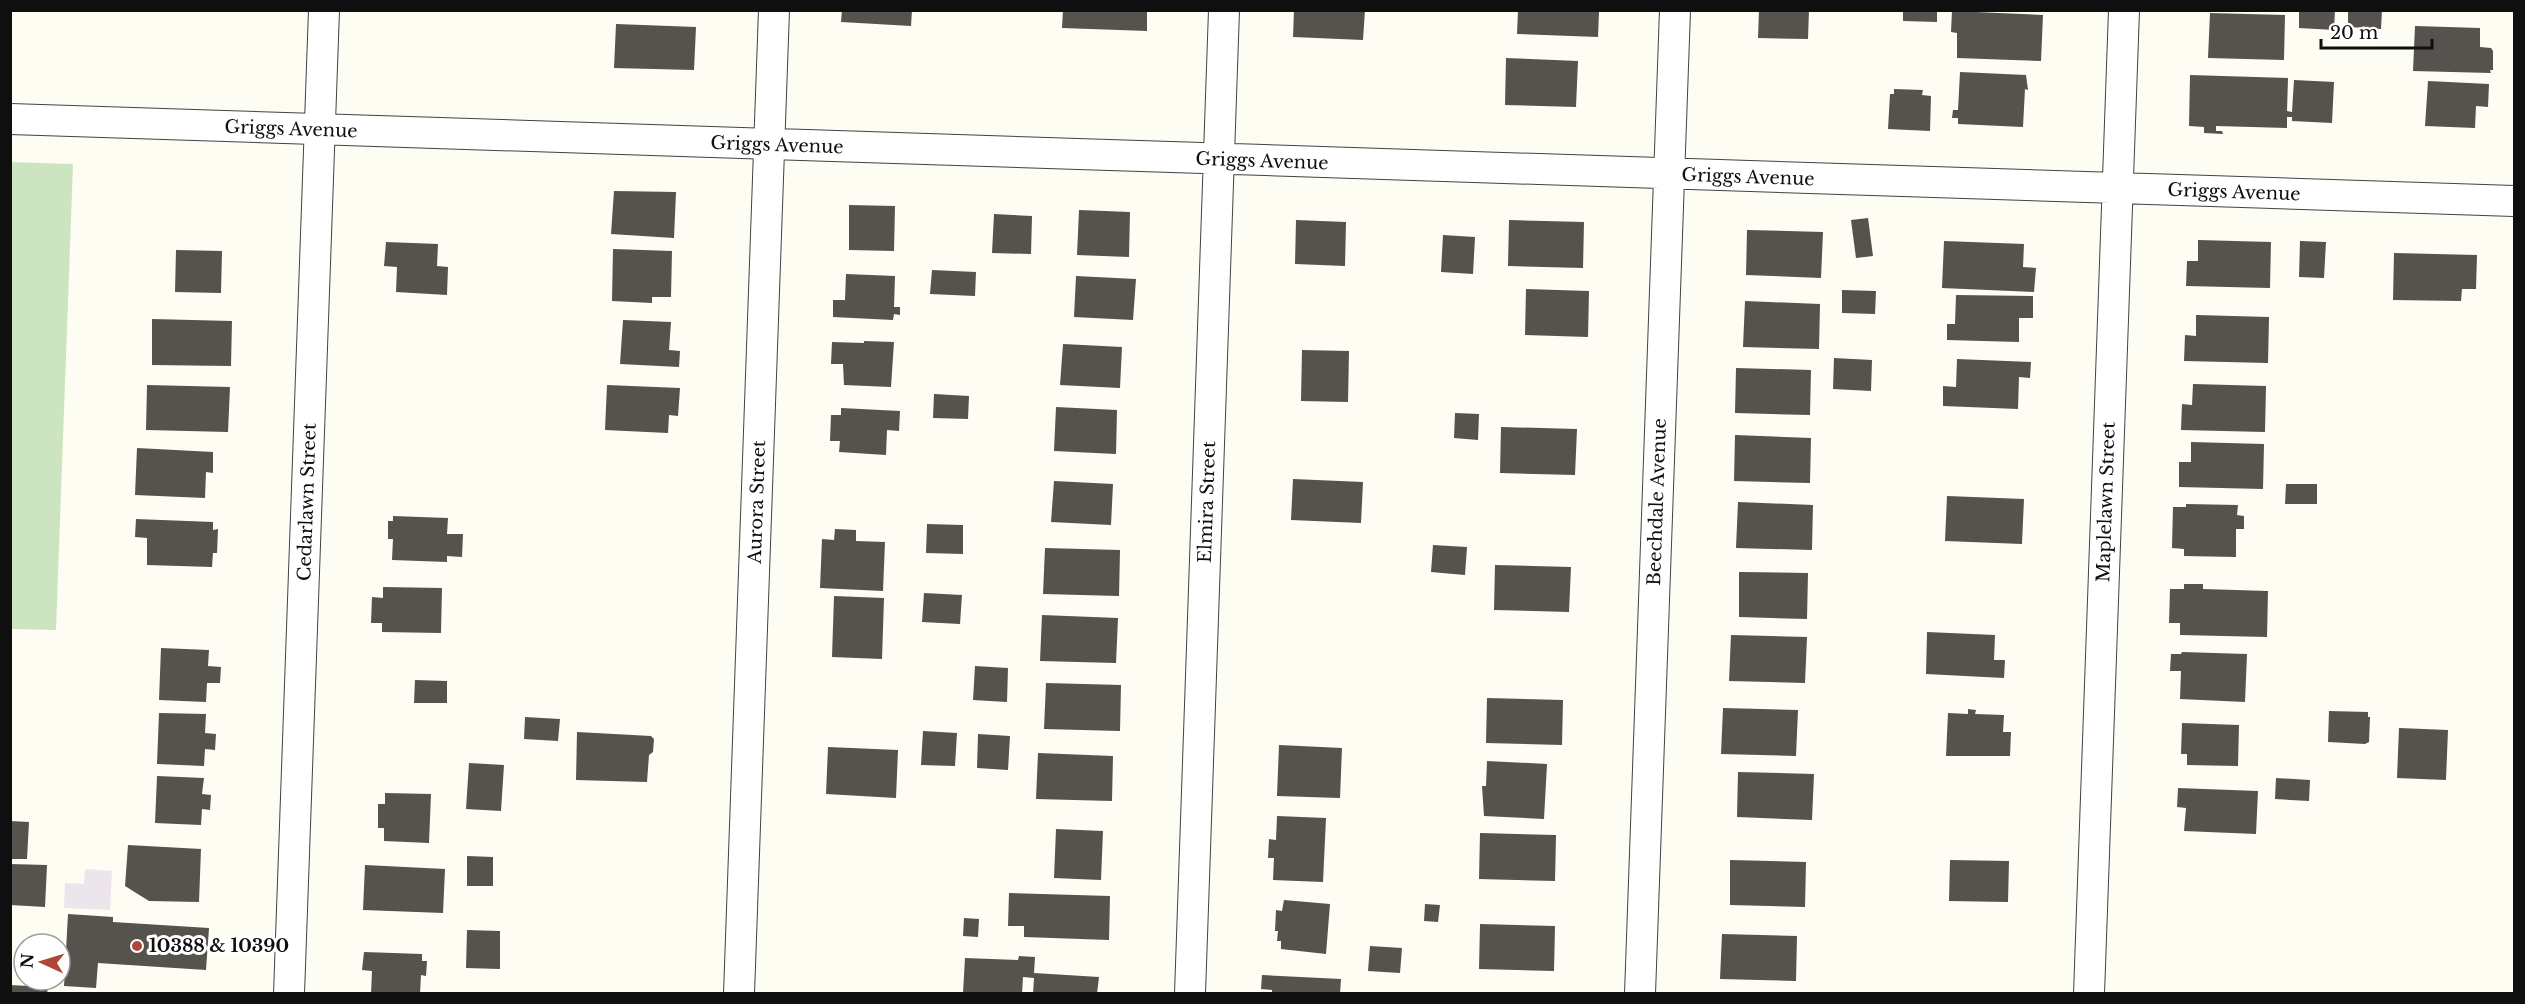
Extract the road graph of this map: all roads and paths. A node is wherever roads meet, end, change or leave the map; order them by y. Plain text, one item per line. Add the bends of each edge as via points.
1 (324, 10) edge
2 (774, 10) edge
3 (1224, 10) edge
4 (1675, 10) edge
5 (2124, 10) edge
6 (10, 119) edge
7 (320, 130) junction
8 (770, 145) junction
9 (1219, 159) junction
10 (1669, 174) junction
11 (2118, 188) junction
12 (2514, 201) edge
13 (289, 993) edge
14 (740, 993) edge
15 (1190, 993) edge
16 (1640, 993) edge
17 (2089, 993) edge

1 - 7 street, Cedarlawn Street
2 - 8 street, Aurora Street
3 - 9 street, Elmira Street
4 - 10 street, Beechdale Avenue
5 - 11 street, Maplelawn Street
6 - 7 street, Griggs Avenue
7 - 8 street, Griggs Avenue
7 - 13 street, Cedarlawn Street
8 - 9 street, Griggs Avenue
8 - 14 street, Aurora Street
9 - 10 street, Griggs Avenue
9 - 15 street, Elmira Street
10 - 11 street, Griggs Avenue
10 - 16 street, Beechdale Avenue
11 - 12 street, Griggs Avenue
11 - 17 street, Maplelawn Street

